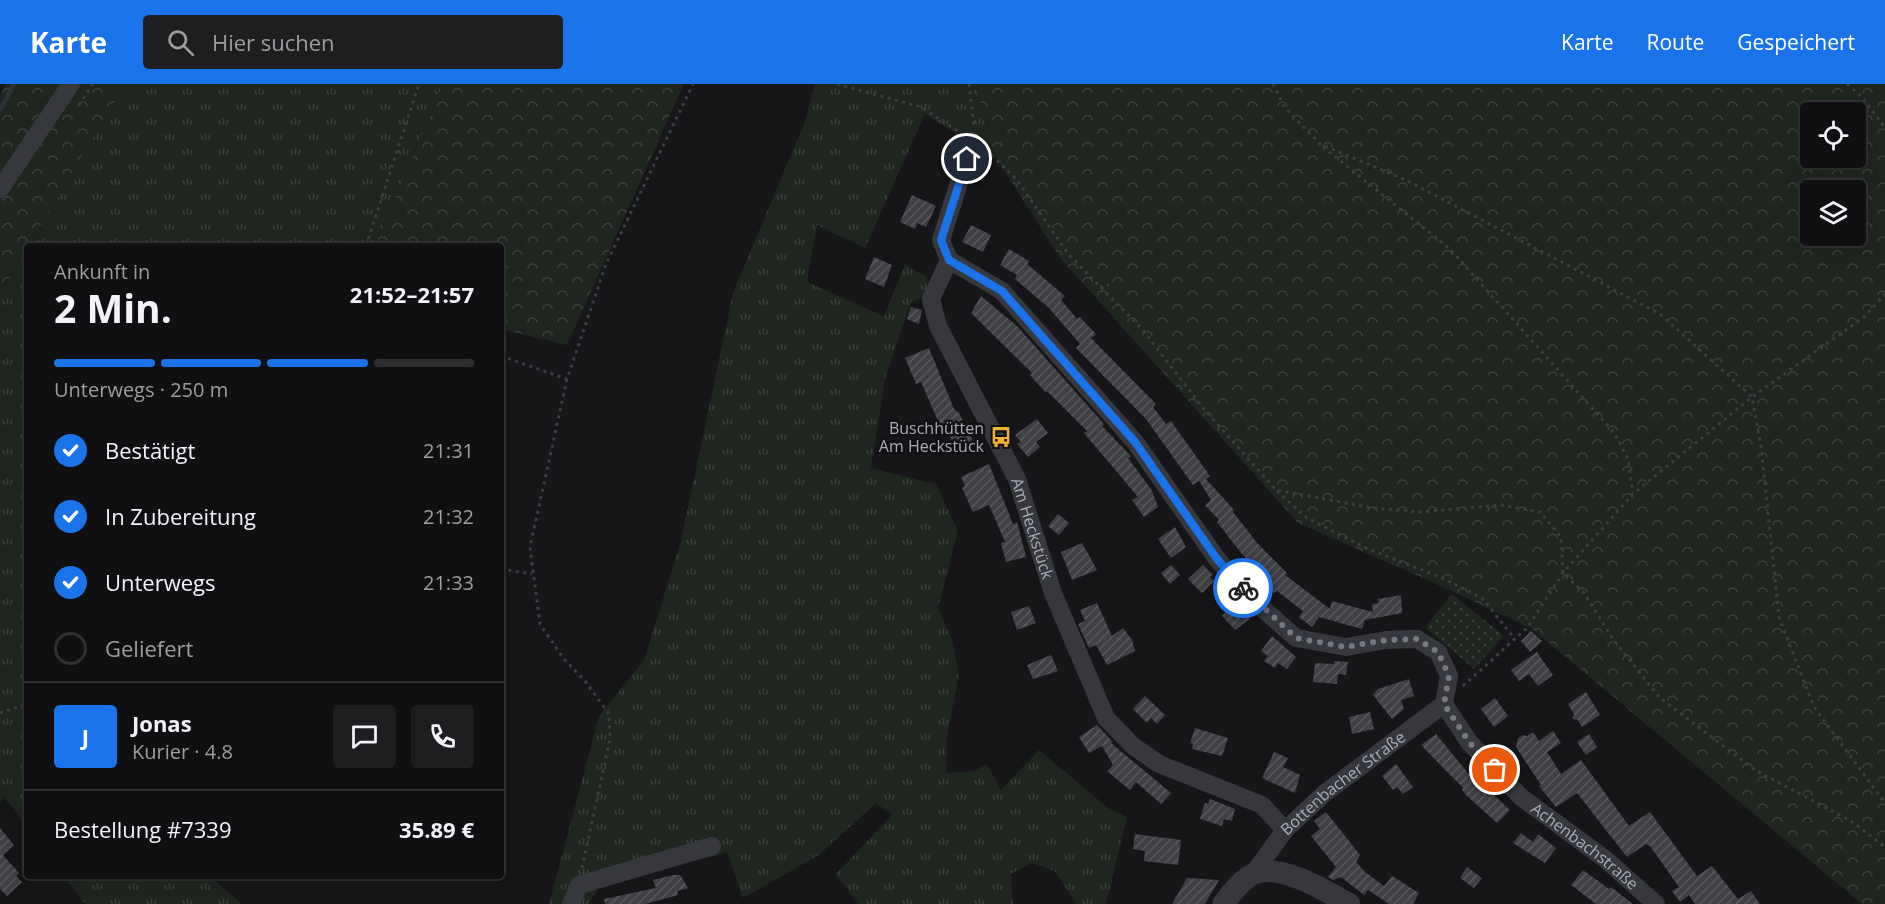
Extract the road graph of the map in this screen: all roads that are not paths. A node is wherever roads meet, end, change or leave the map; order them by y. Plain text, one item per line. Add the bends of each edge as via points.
1 (71, 84) edge
2 (976, 140) road end
3 (0, 189) edge
4 (949, 260) junction
5 (1444, 704) junction
6 (1285, 830) junction
7 (712, 846) dead end
8 (1261, 873) junction
9 (571, 904) edge
10 (1223, 904) edge
11 (1349, 904) edge
12 (1656, 904) edge

1 - 3 street
2 - 4 street via 941,240
4 - 5 street via 1002,291 1135,442 1217,559 1250,597 1296,638 1346,647 1417,639 1438,652 1449,676
4 - 6 street, Am Heckstück via 932,298 938,326 1017,479 1053,593 1106,718 1133,746 1159,764 1262,806
5 - 6 street, Bottenbacher Straße via 1325,793
5 - 12 street, Achenbachstraße via 1469,742 1521,797 1605,859
6 - 8 street, Bottenbacher Straße
7 - 9 street via 579,885
8 - 10 street, Bottenbacher Straße via 1237,887
8 - 11 street via 1317,885

